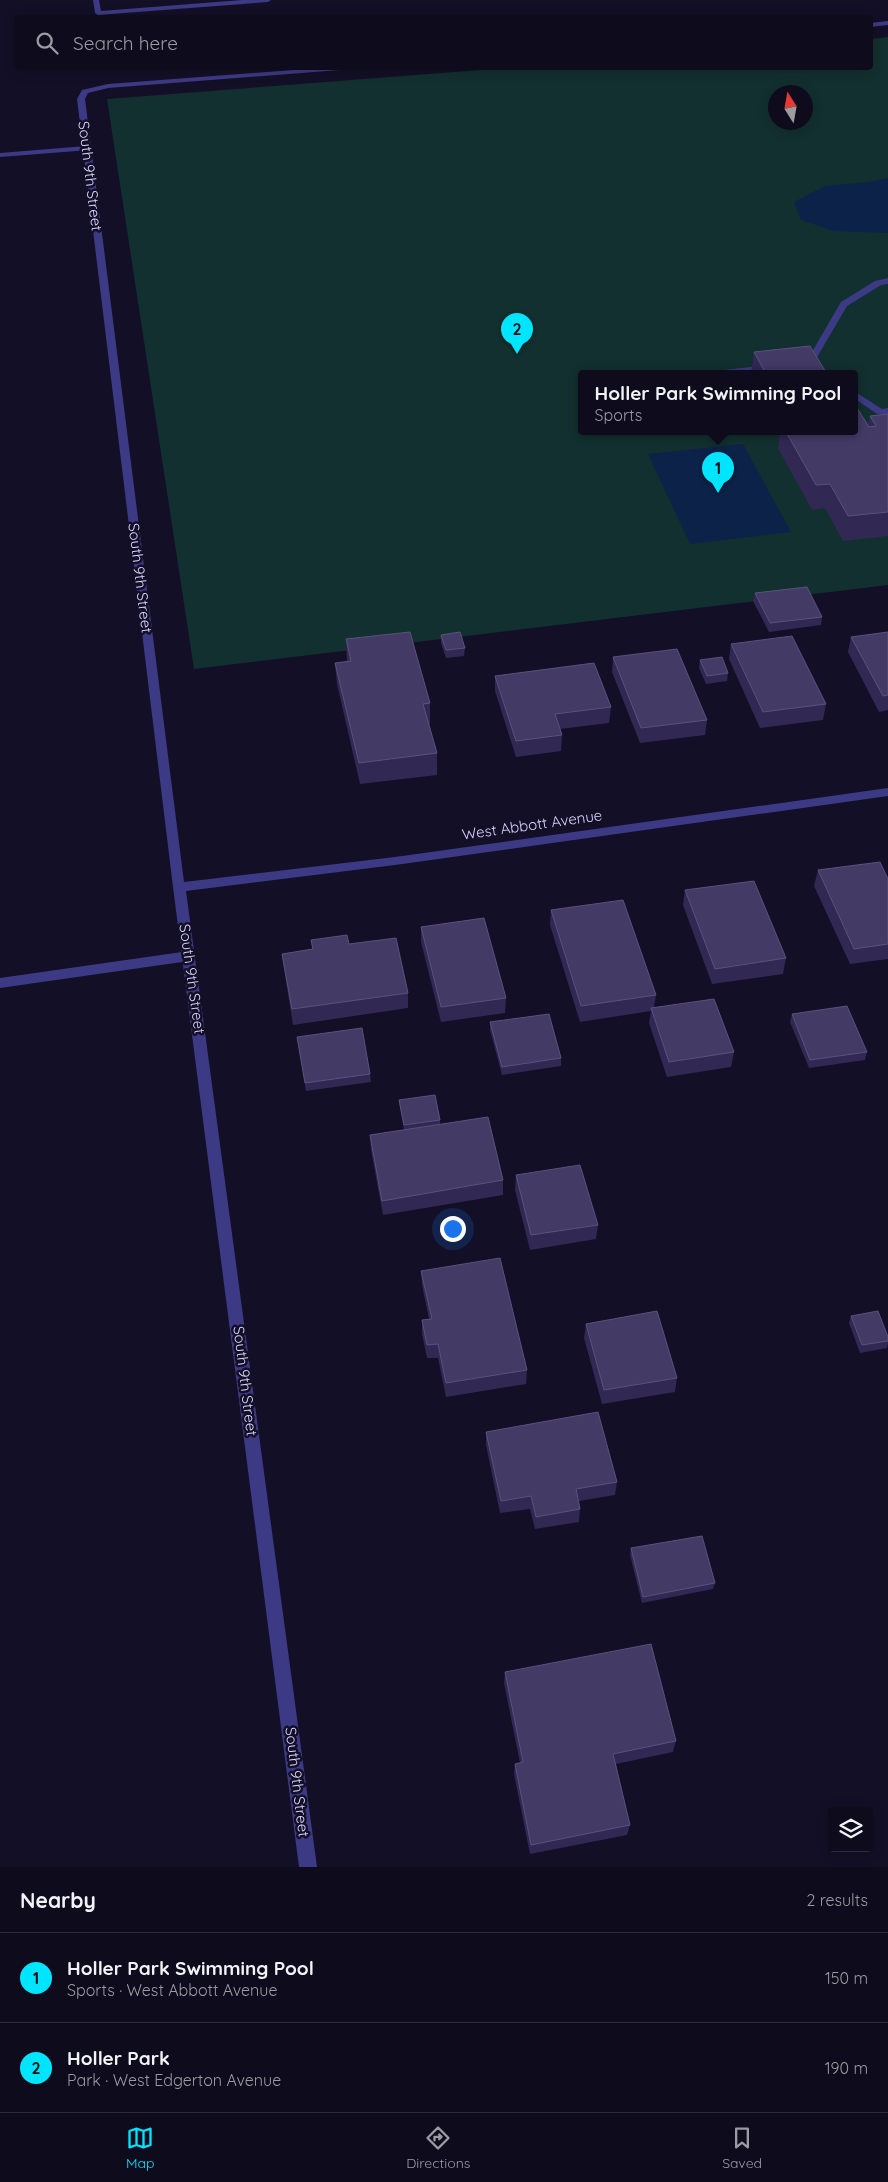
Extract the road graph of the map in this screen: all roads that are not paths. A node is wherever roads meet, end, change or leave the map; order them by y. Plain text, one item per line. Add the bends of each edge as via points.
1 (96, 0) edge
2 (268, 0) edge
3 (888, 24) edge
4 (873, 25) edge
5 (314, 70) edge
6 (86, 148) junction
7 (0, 155) edge
8 (888, 282) edge
9 (809, 366) edge
10 (782, 367) edge
11 (753, 370) edge
12 (858, 397) edge
13 (888, 411) edge
14 (888, 792) edge
15 (179, 887) junction
16 (189, 956) junction
17 (0, 983) edge
18 (308, 1867) edge

1 - 2 street via 98,13
3 - 4 street
5 - 6 street, South 9th Street via 108,86 85,92 81,106
6 - 7 street
6 - 15 street, South 9th Street
8 - 9 street via 878,283 844,304
10 - 11 street
12 - 13 street via 880,412
14 - 15 street, West Abbott Avenue via 395,861
15 - 16 street, South 9th Street
16 - 17 street
16 - 18 street, South 9th Street

